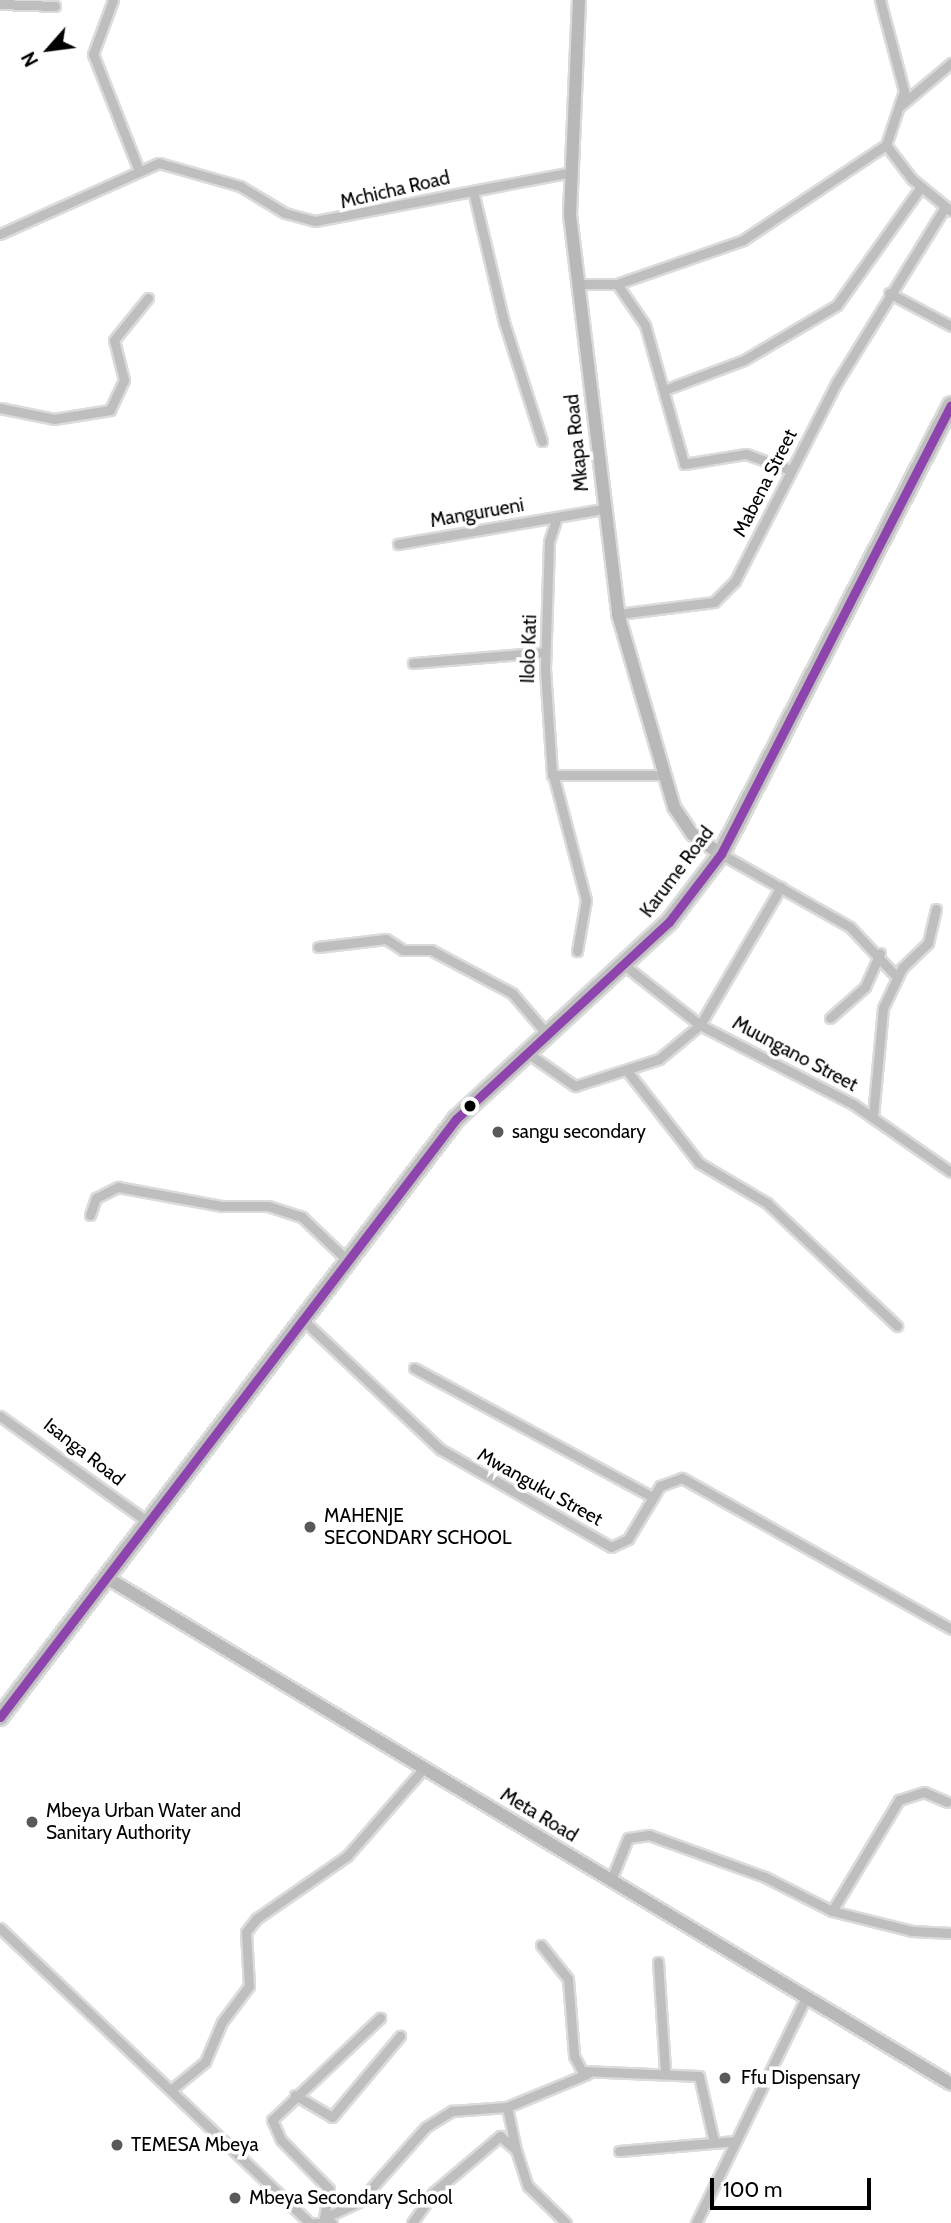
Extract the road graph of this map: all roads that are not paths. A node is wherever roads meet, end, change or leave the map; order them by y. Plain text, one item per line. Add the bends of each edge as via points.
1 (113, 0) edge
2 (579, 0) edge
3 (880, 0) edge
4 (0, 4) edge
5 (55, 6) dead end
6 (951, 63) edge
7 (900, 107) junction
8 (886, 145) junction
9 (138, 168) junction
10 (571, 172) junction
11 (921, 187) junction
12 (473, 191) junction
13 (948, 208) edge
14 (0, 234) edge
15 (581, 284) junction
16 (617, 284) junction
17 (890, 292) junction
18 (148, 298) dead end
19 (951, 326) edge
20 (667, 389) junction
21 (951, 405) edge
22 (0, 408) edge
23 (542, 441) dead end
24 (788, 469) junction
25 (603, 509) junction
26 (555, 520) junction
27 (398, 544) dead end
28 (618, 614) junction
29 (545, 652) junction
30 (413, 663) dead end
31 (664, 775) junction
32 (555, 778) junction
33 (721, 854) junction
34 (781, 887) junction
35 (936, 909) dead end
36 (318, 947) dead end
37 (577, 951) dead end
38 (880, 953) junction
39 (624, 965) junction
40 (897, 977) junction
41 (830, 1018) dead end
42 (700, 1025) junction
43 (546, 1033) junction
44 (525, 1051) junction
45 (628, 1072) junction
46 (873, 1116) junction
47 (951, 1172) edge
48 (90, 1215) dead end
49 (347, 1260) junction
50 (302, 1319) junction
51 (897, 1326) dead end
52 (414, 1368) dead end
53 (0, 1416) edge
54 (653, 1497) junction
55 (145, 1520) junction
56 (107, 1578) junction
57 (951, 1629) edge
58 (0, 1717) edge
59 (424, 1768) junction
60 (947, 1802) dead end
61 (611, 1880) junction
62 (832, 1911) junction
63 (0, 1928) edge
64 (951, 1933) edge
65 (541, 1945) dead end
66 (658, 1962) dead end
67 (806, 1997) junction
68 (380, 2018) dead end
69 (400, 2036) dead end
70 (665, 2071) junction
71 (587, 2074) junction
72 (951, 2084) edge
73 (172, 2089) junction
74 (295, 2095) junction
75 (507, 2107) junction
76 (736, 2141) junction
77 (713, 2142) junction
78 (516, 2150) junction
79 (619, 2151) dead end
80 (324, 2221) edge
81 (310, 2223) edge
82 (412, 2223) edge
83 (566, 2223) edge
84 (696, 2223) edge

1 - 9 street via 93,54
2 - 10 street, Mkapa Road
3 - 7 street via 904,91
4 - 5 street
6 - 7 street
7 - 8 street
8 - 11 street
8 - 16 street via 743,240
9 - 12 street, Mchicha Road via 159,163 196,173 316,221
9 - 14 street, Mchicha Road
10 - 12 street, Mchicha Road
10 - 15 street, Mkapa Road via 570,215
11 - 13 street
11 - 20 street via 837,305 744,360
12 - 23 street
13 - 17 street, Mabena Street
15 - 16 street
15 - 25 street, Mkapa Road
16 - 20 street via 642,317
17 - 19 street
17 - 24 street, Mabena Street
18 - 22 street via 114,340 124,380 110,410 54,419
20 - 24 street via 686,466 746,454
21 - 33 highway, Karume Road
24 - 28 street, Mabena Street via 723,596
25 - 26 street, Mangurueni
25 - 28 street, Mkapa Road
26 - 27 street, Mangurueni via 524,520
26 - 29 street, Ilolo Kati
28 - 31 street, Mkapa Road
29 - 30 street
29 - 32 street, Ilolo Kati
31 - 32 street
31 - 33 street, Mkapa Road via 692,834
32 - 37 street, Ilolo Kati via 586,900
33 - 34 street
33 - 39 highway, Karume Road via 669,922
34 - 38 street via 850,927
34 - 42 street
35 - 40 street via 928,943
36 - 43 street via 386,939 403,950 431,950 512,993
38 - 40 street
38 - 41 street via 865,987
39 - 42 street, Muungano Street
39 - 43 highway, Karume Road
40 - 46 street via 877,1035
42 - 45 street via 659,1059
42 - 46 street, Muungano Street
43 - 44 highway, Karume Road
44 - 45 street via 575,1086
44 - 49 highway, Karume Road via 456,1119
45 - 51 street via 699,1163 767,1203
46 - 47 street, Muungano Street
48 - 49 street via 96,1198 118,1187 222,1206 268,1206 302,1217
49 - 50 highway, Karume Road
50 - 54 street, Mwanguku Street via 440,1449 611,1547 628,1539
50 - 55 highway, Karume Road
52 - 54 street
53 - 55 street, Isanga Road
54 - 57 street, Mwanguku Street via 660,1486 682,1478
55 - 56 highway, Karume Road
56 - 58 highway, Karume Road
56 - 59 street, Meta Road
59 - 61 street, Meta Road
59 - 73 street via 347,1856 251,1926 245,1941 249,1986 222,2022 205,2062
60 - 62 street via 924,1792 899,1800
61 - 62 street via 628,1838 649,1835 765,1877
61 - 67 street, Meta Road
62 - 64 street via 912,1931
63 - 73 street
65 - 71 street via 568,1979 574,2056
66 - 70 street
67 - 72 street, Meta Road
67 - 76 street
68 - 74 street
69 - 74 street via 332,2117
70 - 71 street
70 - 77 street via 702,2079
71 - 75 street
73 - 81 street
74 - 80 street via 272,2124 329,2189
75 - 78 street
75 - 80 street via 477,2105 435,2119 360,2201
76 - 77 street
76 - 84 street
77 - 79 street
78 - 82 street via 503,2137 492,2138 435,2192
78 - 83 street via 528,2186

